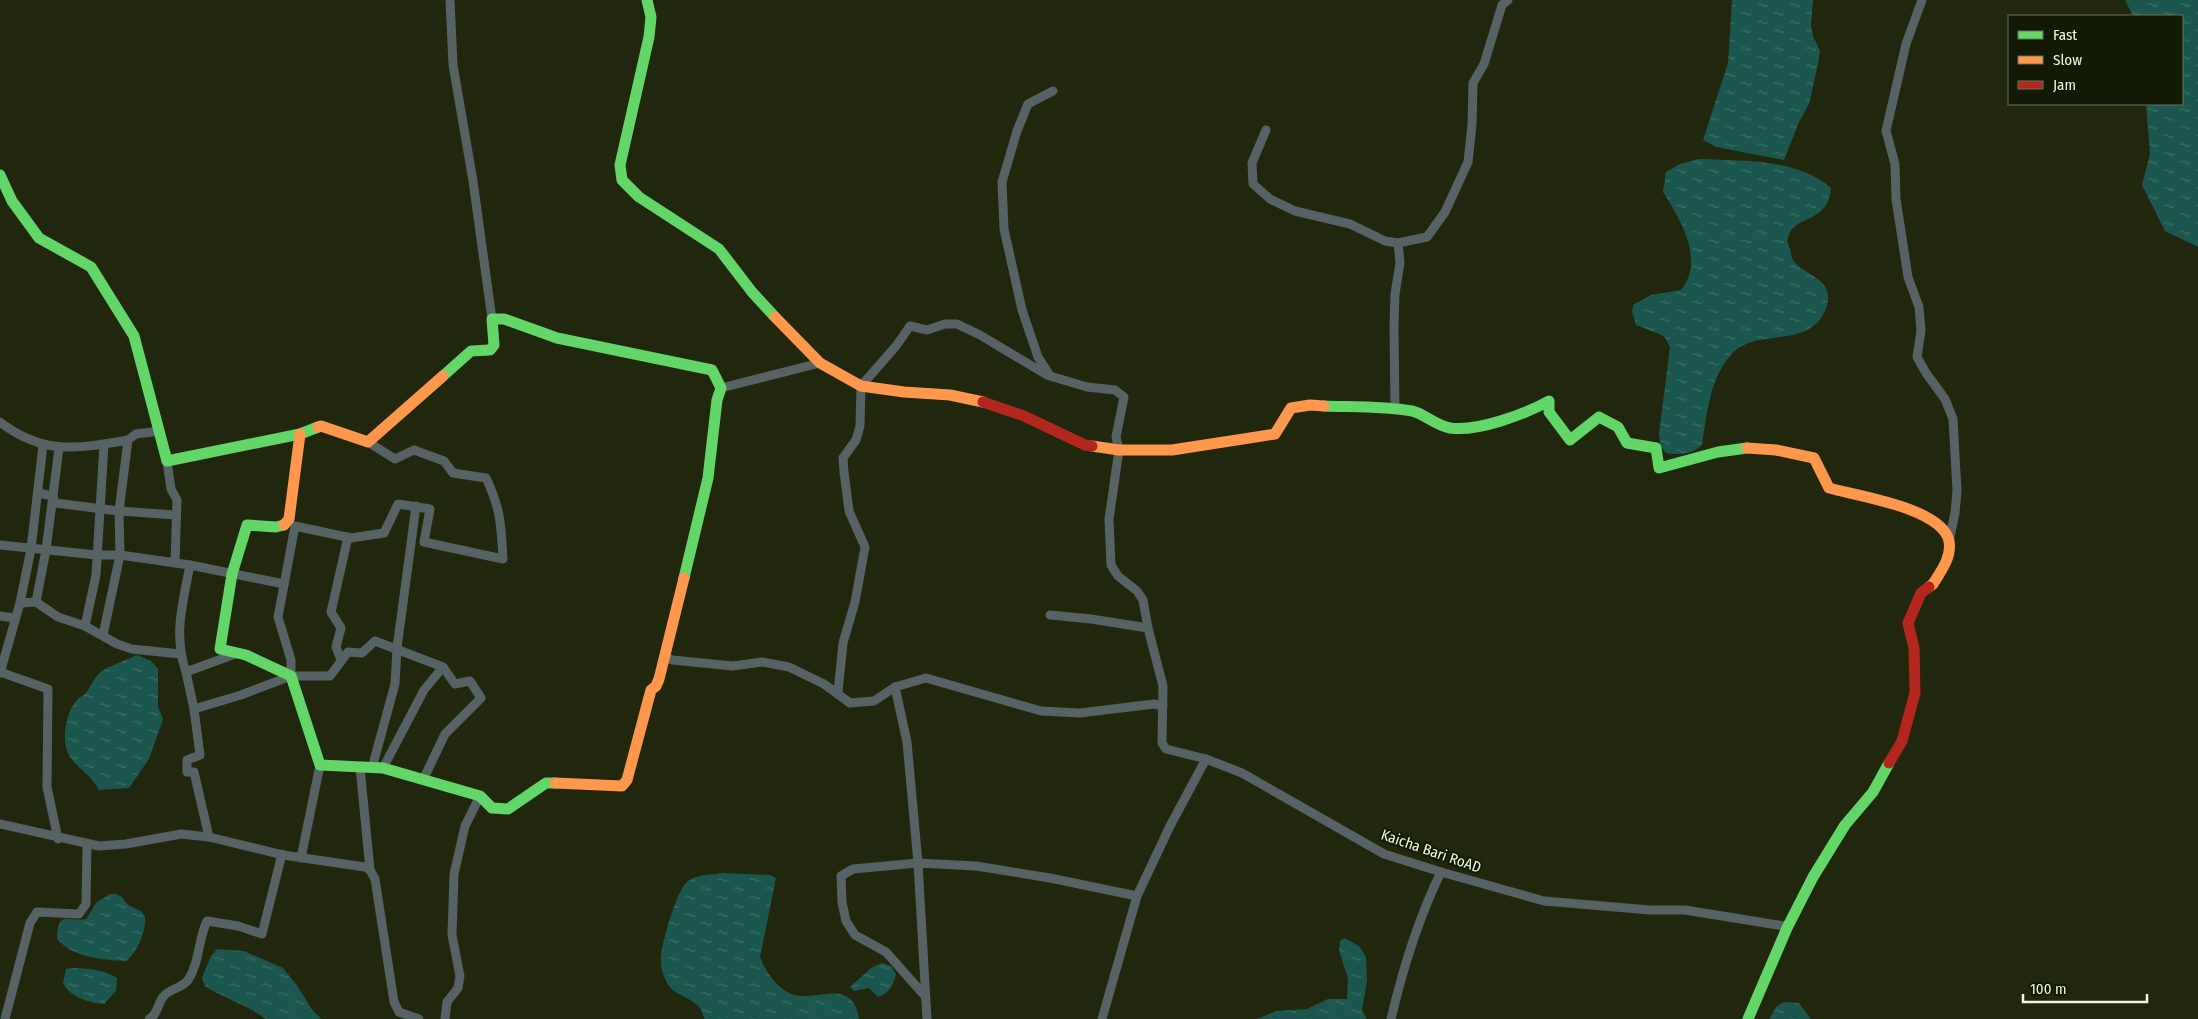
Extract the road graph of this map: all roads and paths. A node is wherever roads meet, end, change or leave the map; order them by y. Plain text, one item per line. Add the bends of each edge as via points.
1 (450, 0) edge
2 (647, 0) edge
3 (1508, 0) edge
4 (1922, 0) edge
5 (1053, 91) dead end
6 (1266, 130) dead end
7 (0, 176) edge
8 (1398, 243) junction
9 (492, 319) junction
10 (820, 363) junction
11 (1050, 376) junction
12 (861, 386) junction
13 (721, 388) junction
14 (1395, 410) junction
15 (0, 422) edge
16 (160, 431) junction
17 (300, 434) junction
18 (128, 440) junction
19 (368, 442) junction
20 (43, 445) junction
21 (104, 445) junction
22 (59, 448) junction
23 (1119, 450) junction
24 (167, 461) junction
25 (38, 493) junction
26 (53, 496) junction
27 (416, 506) junction
28 (102, 509) junction
29 (119, 511) junction
30 (176, 516) junction
31 (292, 522) junction
32 (348, 538) junction
33 (1949, 540) junction
34 (0, 545) edge
35 (31, 549) junction
36 (46, 550) junction
37 (97, 555) junction
38 (120, 555) junction
39 (175, 563) junction
40 (190, 565) junction
41 (232, 574) junction
42 (284, 584) junction
43 (36, 602) junction
44 (20, 603) junction
45 (1050, 615) dead end
46 (0, 616) edge
47 (15, 618) junction
48 (85, 626) junction
49 (1148, 628) junction
50 (103, 635) junction
51 (397, 648) junction
52 (180, 654) junction
53 (235, 654) junction
54 (664, 656) junction
55 (341, 660) junction
56 (443, 668) junction
57 (0, 672) edge
58 (186, 672) junction
59 (291, 676) junction
60 (895, 687) junction
61 (838, 692) junction
62 (1164, 706) junction
63 (194, 708) junction
64 (1206, 758) junction
65 (320, 765) junction
66 (372, 768) junction
67 (423, 780) junction
68 (480, 796) junction
69 (0, 824) edge
70 (58, 838) junction
71 (208, 838) junction
72 (87, 844) junction
73 (282, 854) junction
74 (301, 858) junction
75 (918, 863) junction
76 (370, 870) junction
77 (1441, 872) junction
78 (1137, 896) junction
79 (1787, 928) junction
80 (925, 996) junction
81 (153, 1018) edge
82 (5, 1019) edge
83 (419, 1019) edge
84 (445, 1019) edge
85 (927, 1019) edge
86 (1102, 1019) edge
87 (1391, 1019) edge
88 (1748, 1019) edge

1 - 9 street via 453,65
2 - 10 street via 651,17 649,36 620,165 622,180 639,197 719,249 752,292
3 - 8 street via 1502,5 1484,64 1473,83 1468,162 1445,212 1427,237
4 - 33 street via 1906,44 1886,131 1895,164 1896,199 1908,277 1919,308 1921,331 1917,357 1945,399 1952,419 1957,491
5 - 11 street via 1028,104 1002,182 1004,228 1022,310 1038,357
6 - 8 street via 1252,163 1253,184 1270,199 1295,211 1350,224 1385,241
7 - 16 street via 12,201 40,238 91,267 134,336
8 - 14 street
9 - 13 street via 504,319 557,338 712,370
9 - 19 street via 494,345 490,350 471,351
10 - 12 street
10 - 13 street
11 - 12 street via 980,335 957,324 945,324 927,330 910,326
11 - 23 street via 1087,387 1115,390 1124,397 1116,437
12 - 23 street via 950,395 984,402 1024,416 1085,445
12 - 61 street via 860,426 856,440 844,458 844,472 850,511 865,547 855,602 843,643
13 - 54 street via 708,478
14 - 23 street via 1310,405 1291,408 1275,434 1172,450
14 - 33 street via 1414,410 1452,428 1485,426 1528,412 1549,401 1549,412 1570,440 1600,417 1618,427 1627,444 1656,448 1659,468 1752,448 1814,458 1829,488 1918,511 1940,525
15 - 20 street
16 - 18 street via 136,434
16 - 24 street
17 - 19 street via 321,426
17 - 24 street
17 - 31 street
18 - 21 street
18 - 29 street
19 - 27 street via 395,459 414,450 444,461 454,472 486,478 496,500 503,559 424,542 430,510
20 - 22 street
20 - 25 street
21 - 22 street
21 - 28 street
22 - 26 street
23 - 49 street via 1109,519 1111,565 1143,600
24 - 30 street via 171,489 177,500
25 - 26 street
25 - 35 street
26 - 28 street via 55,503
26 - 36 street
27 - 32 street via 398,504 384,534
27 - 51 street
28 - 29 street
28 - 37 street
29 - 30 street
29 - 38 street
30 - 39 street
31 - 32 street
31 - 41 street via 276,527 247,524
31 - 42 street
32 - 55 street via 331,612 341,628 336,647
33 - 79 street via 1948,559 1934,584 1921,593 1908,623 1914,648 1915,693 1902,740 1873,792 1845,825 1813,877
34 - 35 street
35 - 36 street
35 - 44 street
36 - 37 street
36 - 43 street
37 - 38 street
37 - 48 street via 96,576
38 - 39 street
38 - 50 street
39 - 40 street
40 - 41 street
40 - 52 street via 179,624
41 - 42 street
41 - 53 street via 220,649
42 - 59 street via 278,617 291,660
43 - 44 street
43 - 48 street via 58,617
44 - 47 street
45 - 49 street
46 - 47 street
47 - 57 street
48 - 50 street
49 - 62 street via 1163,686
50 - 52 street via 132,649
51 - 55 street via 375,641 362,653 348,652
51 - 56 street
51 - 66 street via 395,684
52 - 58 street
53 - 58 street
53 - 59 street via 246,655
54 - 61 street via 672,660 733,666 762,662 789,667
54 - 68 street via 659,679 651,690 627,780 622,786 546,784 508,808 492,808
55 - 59 street via 330,676
56 - 66 street via 424,690
56 - 67 street via 455,684 470,681 481,698 445,734
57 - 70 street via 48,689 47,787
58 - 63 street
59 - 63 street
59 - 65 street
60 - 61 street via 874,701 850,703
60 - 62 street via 926,678 1041,711 1080,713 1154,704
60 - 75 street via 907,742
62 - 64 street, Kaicha Bari RoAD via 1160,735 1166,749
63 - 71 street via 200,755 187,760 187,772 194,772
64 - 77 street, Kaicha Bari RoAD via 1242,772 1384,854
64 - 78 street
65 - 66 street
65 - 74 street
66 - 67 street
66 - 76 street
67 - 68 street
68 - 84 street via 465,826 454,874 452,935 460,976 458,988 447,1002
69 - 70 street
70 - 72 street
71 - 72 street via 181,834 126,844
71 - 73 street
72 - 82 street via 86,904 79,914 37,912 30,923
73 - 74 street
73 - 81 street via 262,934 208,921 202,932 196,963 187,981 163,995
74 - 76 street
75 - 78 street via 976,866
75 - 80 street
75 - 80 street via 853,870 841,876 842,902 846,921 855,935 886,952
76 - 83 street via 376,879 394,1002 398,1012
77 - 79 street, Kaicha Bari RoAD via 1544,901 1686,910
77 - 87 street via 1424,906
78 - 86 street
79 - 88 street
80 - 85 street

